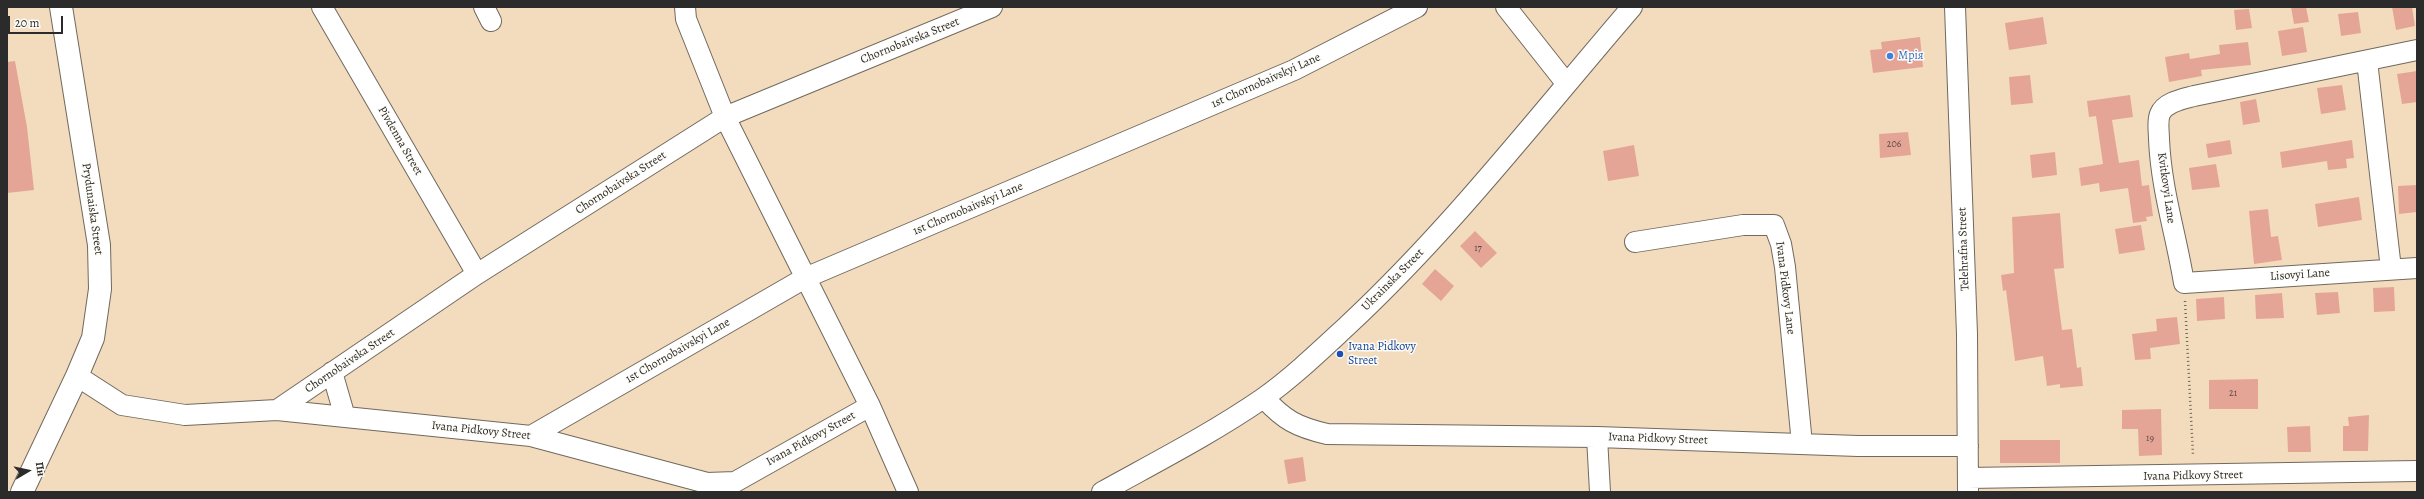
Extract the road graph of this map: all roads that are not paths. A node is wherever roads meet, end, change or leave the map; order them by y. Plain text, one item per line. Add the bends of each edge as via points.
1 (61, 7) edge
2 (322, 7) edge
3 (685, 7) edge
4 (992, 7) edge
5 (1417, 7) edge
6 (1506, 7) edge
7 (1632, 7) edge
8 (1955, 7) edge
9 (2417, 50) edge
10 (2366, 61) junction
11 (1566, 83) junction
12 (725, 117) junction
13 (1635, 242) dead end
14 (2417, 268) edge
15 (2391, 269) junction
16 (477, 274) junction
17 (805, 278) junction
18 (2184, 283) joint
19 (332, 372) junction
20 (77, 376) junction
21 (1264, 398) junction
22 (870, 406) junction
23 (276, 410) junction
24 (345, 417) junction
25 (531, 436) junction
26 (1597, 437) junction
27 (1802, 444) junction
28 (1968, 446) junction
29 (2417, 471) edge
30 (1968, 485) edge
31 (22, 492) edge
32 (908, 492) edge
33 (1102, 492) edge
34 (1600, 492) edge

1 - 20 main road, Prydunaiska Street via 99,245 100,289 93,338
2 - 16 street, Pivdenna Street
3 - 12 street via 686,19
4 - 12 street, Chornobaivska Street
5 - 17 street, 1st Chornobaivskyi Lane via 1294,70
6 - 11 street
7 - 11 street, Ukrainska Street
8 - 28 street, Telehrafna Street via 1967,334
9 - 10 street, Kvitkovyi Lane
10 - 15 street
10 - 18 street, Kvitkovyi Lane via 2194,96 2167,106 2160,114 2162,170 2172,234
11 - 21 street, Ukrainska Street via 1449,223 1387,288
12 - 16 street, Chornobaivska Street
12 - 17 street
13 - 27 street, Ivana Pidkovy Lane via 1743,226 1774,225 1785,267
14 - 15 street, Lisovyi Lane
15 - 18 street, Lisovyi Lane
16 - 19 street, Chornobaivska Street
17 - 22 street
17 - 25 street, 1st Chornobaivskyi Lane
19 - 23 street, Chornobaivska Street
19 - 24 street
20 - 23 street, Ivana Pidkovy Street via 122,405 185,415
20 - 31 main road, Prydunaiska Street
21 - 26 street, Ivana Pidkovy Street via 1279,414 1300,428 1327,434
21 - 33 street, Ukrainska Street via 1199,439
22 - 25 street, Ivana Pidkovy Street via 735,482 707,483
22 - 32 street
23 - 24 street, Ivana Pidkovy Street
24 - 25 street, Ivana Pidkovy Street
26 - 27 street, Ivana Pidkovy Street
26 - 34 street
27 - 28 street, Ivana Pidkovy Street
28 - 30 street, Telehrafna Street
29 - 30 street, Ivana Pidkovy Street

